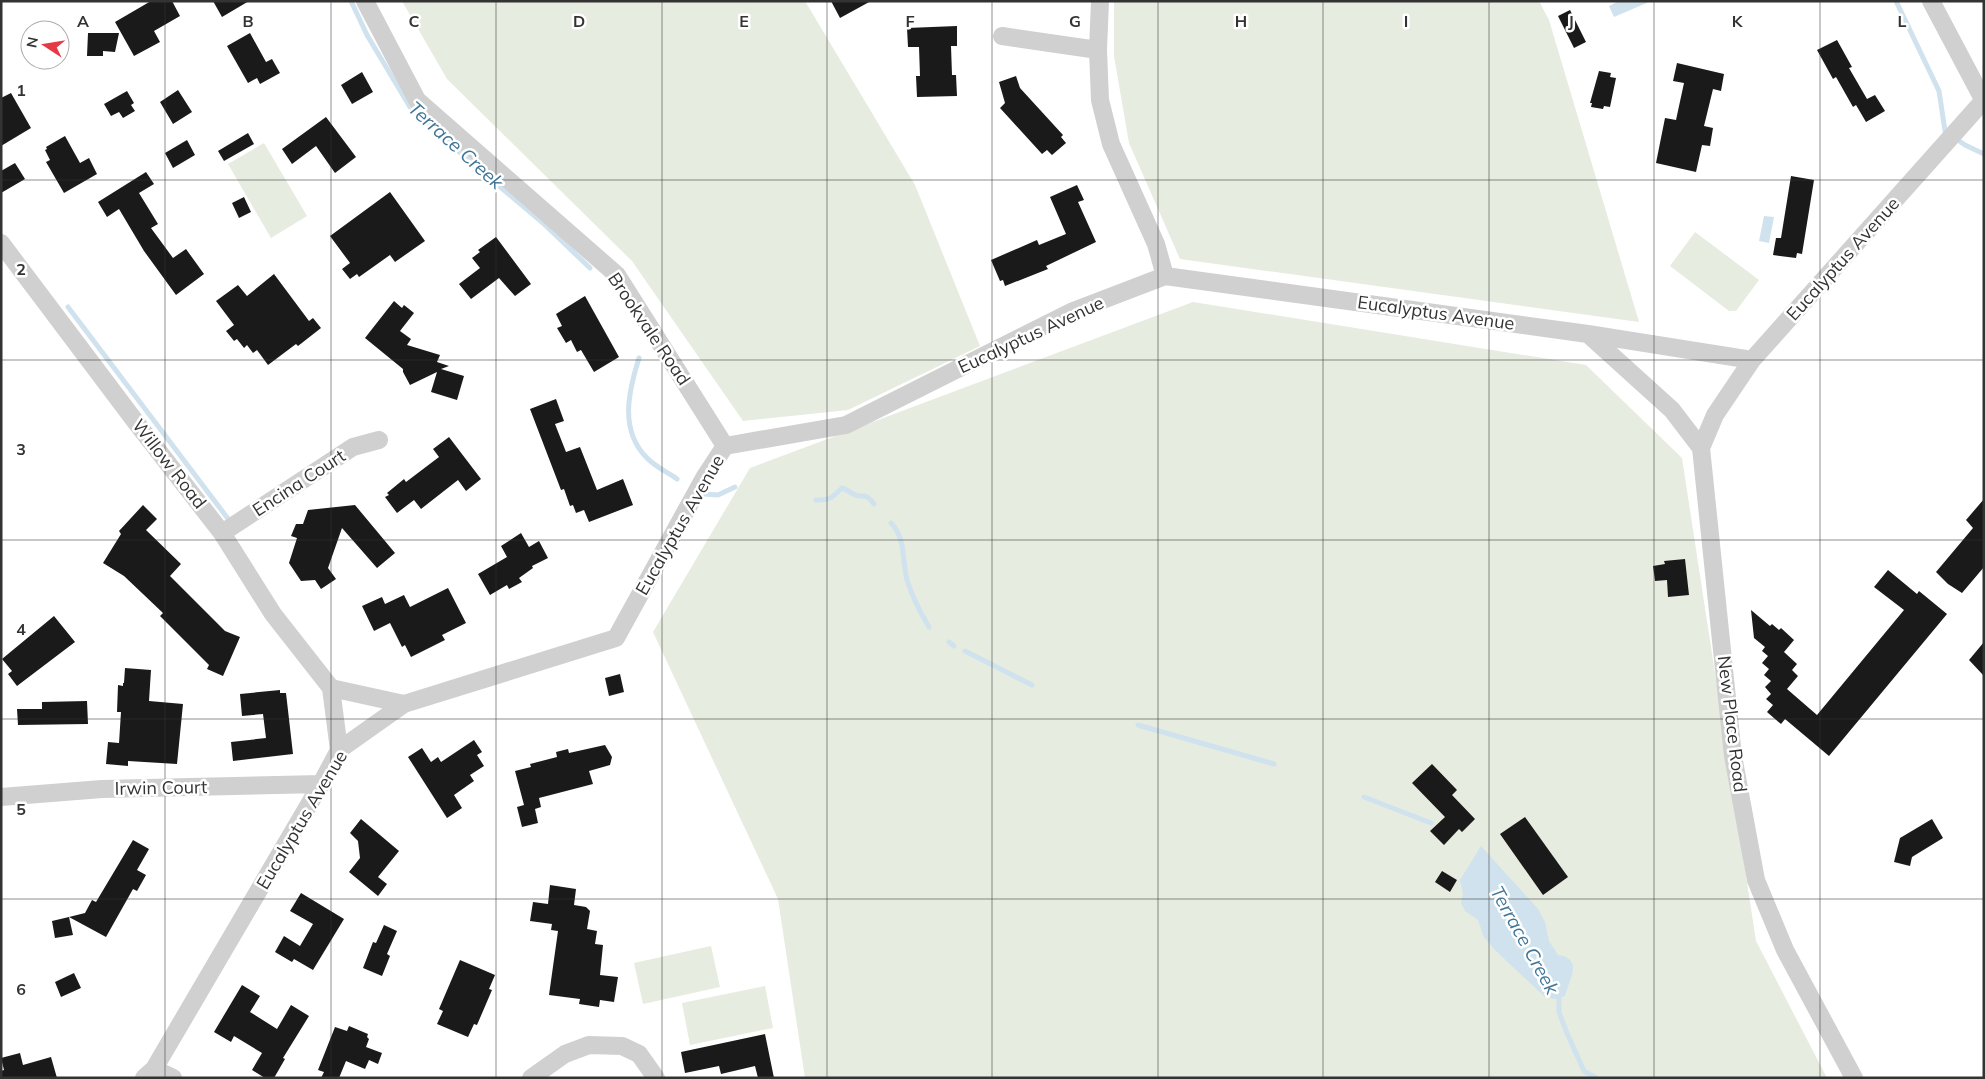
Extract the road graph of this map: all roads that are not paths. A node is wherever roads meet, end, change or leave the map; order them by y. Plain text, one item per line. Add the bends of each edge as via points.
1 (365, 1) edge
2 (1100, 1) edge
3 (1931, 1) edge
4 (1002, 36) dead end
5 (1098, 50) junction
6 (1984, 100) edge
7 (1, 243) edge
8 (1165, 276) junction
9 (1588, 334) junction
10 (1752, 360) junction
11 (379, 440) dead end
12 (725, 446) junction
13 (1701, 448) junction
14 (222, 533) junction
15 (331, 688) junction
16 (404, 704) junction
17 (339, 750) junction
18 (321, 784) junction
19 (1, 798) edge
20 (149, 1073) edge
21 (173, 1078) edge
22 (531, 1078) edge
23 (656, 1078) edge
24 (1854, 1078) edge

1 - 12 street, Brookvale Road via 417,100 617,274
2 - 5 street
3 - 6 street
4 - 5 street
5 - 8 street via 1100,100 1111,144 1156,244
6 - 10 street, Eucalyptus Avenue
7 - 14 street, Willow Road
8 - 9 street, Eucalyptus Avenue
8 - 12 street, Eucalyptus Avenue via 1071,312 846,425
9 - 10 street, Eucalyptus Avenue
9 - 13 street via 1672,410
10 - 13 street, New Place Road via 1714,416
11 - 14 street, Encina Court via 353,448
12 - 16 street, Eucalyptus Avenue via 616,638
13 - 24 street, New Place Road via 1733,756 1756,880 1785,950
14 - 15 street, Willow Road via 274,614
15 - 16 street
15 - 17 street
16 - 17 street, Eucalyptus Avenue
17 - 18 street, Eucalyptus Avenue
18 - 19 street, Irwin Court via 102,789
18 - 20 street, Eucalyptus Avenue
20 - 21 street
22 - 23 street via 565,1054 589,1045 622,1046 639,1054

